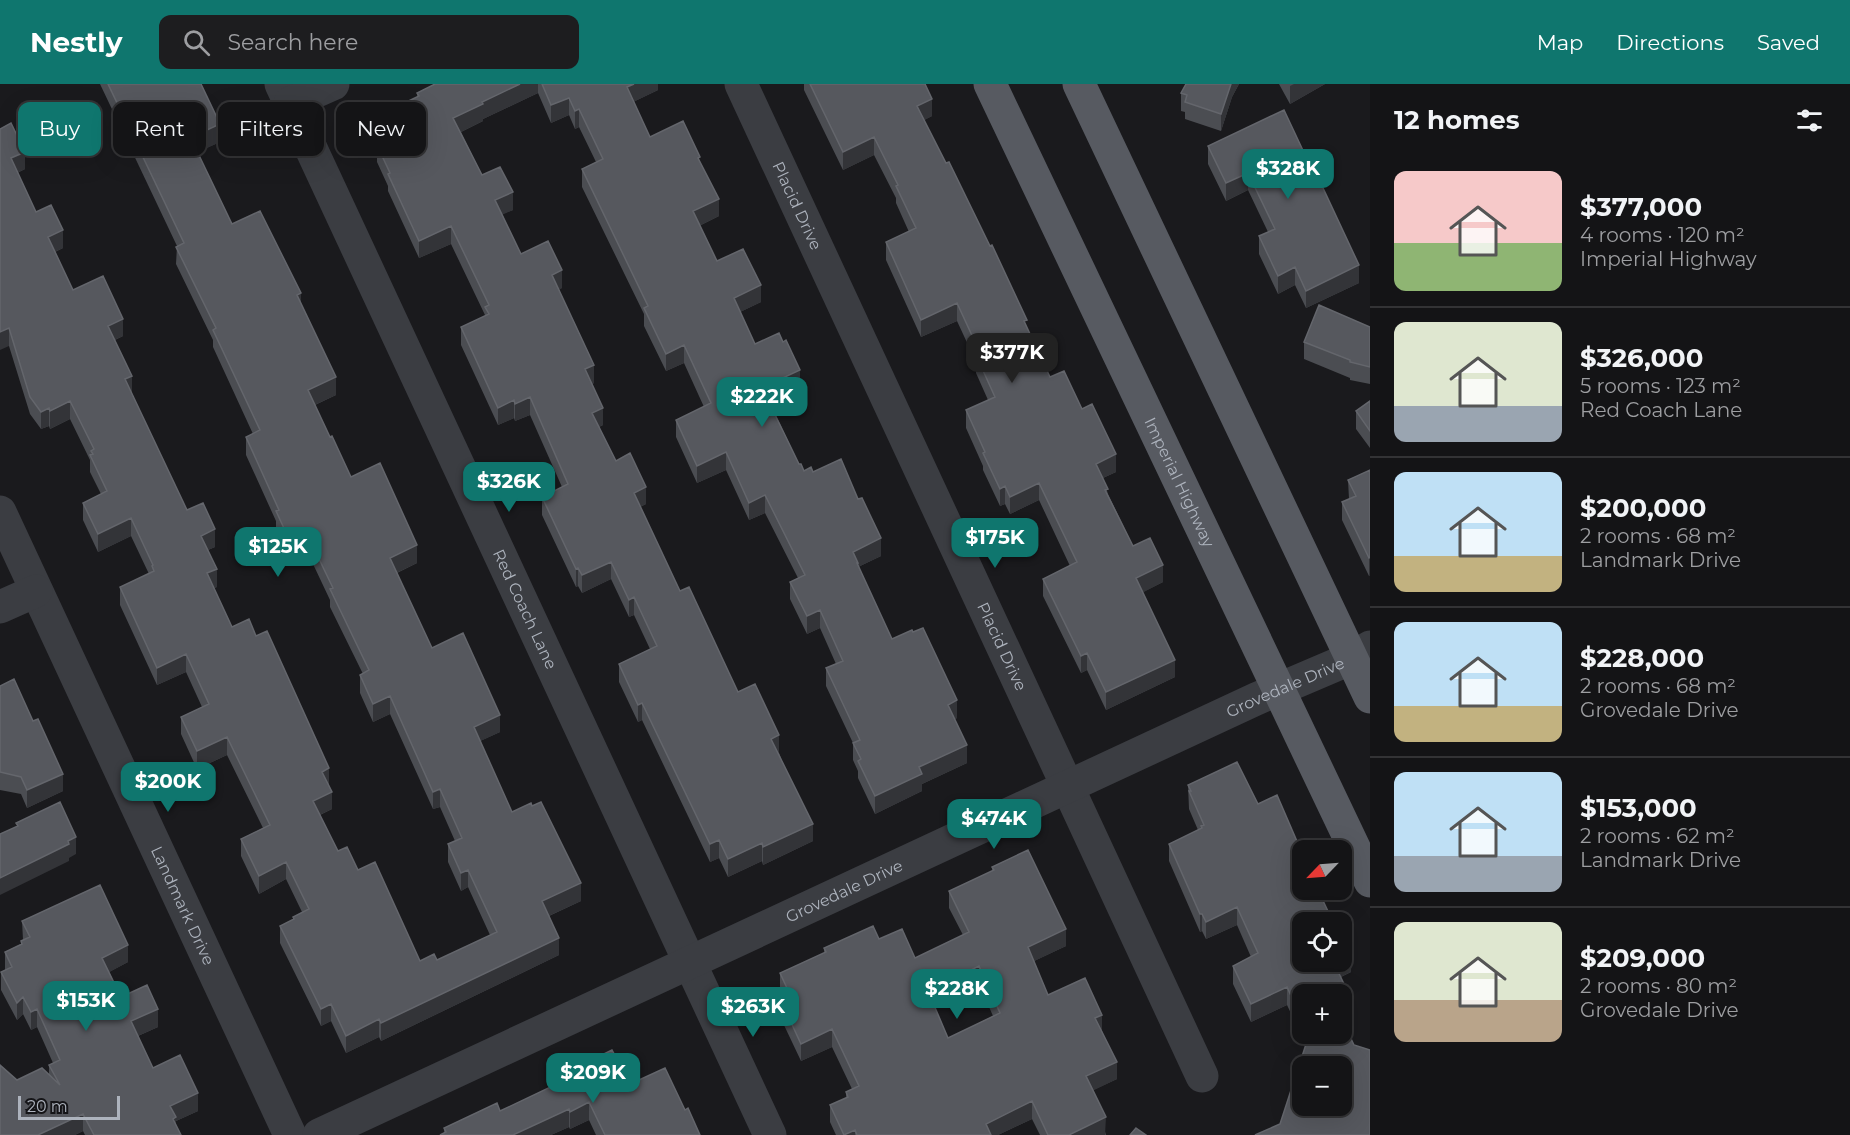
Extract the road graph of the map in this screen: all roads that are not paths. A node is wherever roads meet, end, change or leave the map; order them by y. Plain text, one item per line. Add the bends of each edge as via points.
1 (333, 84) edge
2 (741, 84) edge
3 (990, 84) edge
4 (1079, 84) edge
5 (285, 94) edge
6 (0, 512) edge
7 (36, 591) junction
8 (0, 607) edge
9 (1361, 653) edge
10 (1277, 690) junction
11 (1370, 697) edge
12 (1068, 787) junction
13 (1370, 881) edge
14 (689, 963) junction
15 (1202, 1076) dead end
16 (290, 1135) edge
17 (319, 1135) edge
18 (770, 1135) edge

1 - 5 street
2 - 12 street, Placid Drive
3 - 10 main road, Imperial Highway
4 - 9 main road
5 - 14 street, Red Coach Lane
6 - 7 street, Landmark Drive
7 - 8 street
7 - 16 street, Landmark Drive
9 - 10 street, Grovedale Drive
9 - 11 main road
10 - 12 street, Grovedale Drive
10 - 13 main road, Imperial Highway
12 - 14 street, Grovedale Drive
12 - 15 street, Placid Drive
14 - 17 street, Grovedale Drive
14 - 18 street, Red Coach Lane

